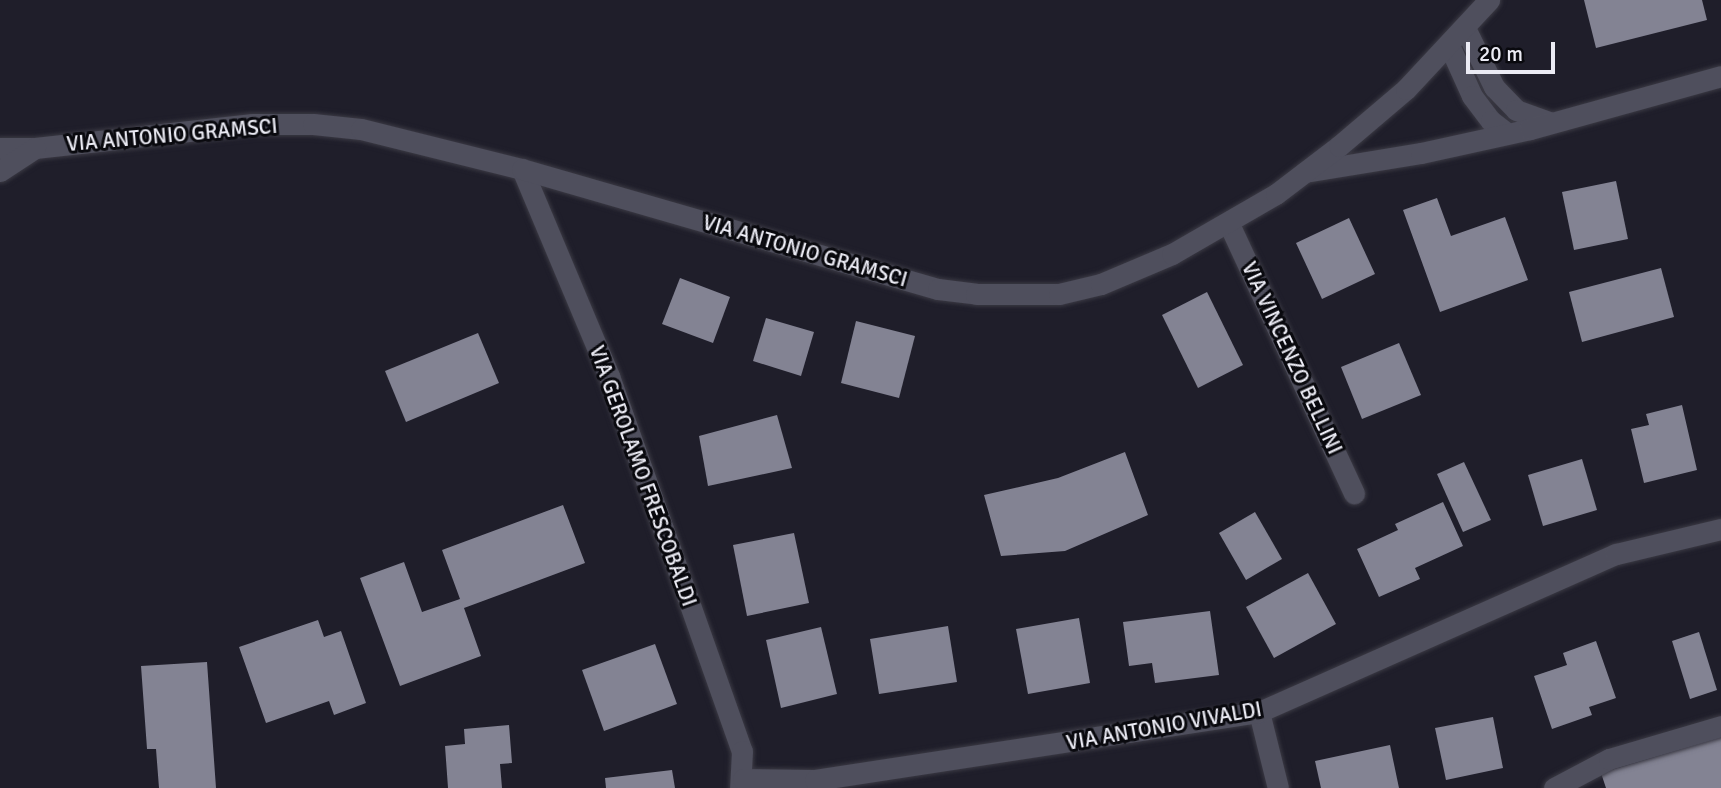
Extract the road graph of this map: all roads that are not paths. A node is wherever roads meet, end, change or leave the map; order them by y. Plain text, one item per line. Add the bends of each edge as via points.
1 (1489, 0) edge
2 (1465, 28) junction
3 (1449, 45) junction
4 (1721, 76) edge
5 (1551, 123) junction
6 (1507, 134) junction
7 (0, 148) edge
8 (35, 148) junction
9 (522, 169) junction
10 (0, 171) edge
11 (1305, 172) junction
12 (1229, 223) junction
13 (1354, 493) dead end
14 (1721, 528) edge
15 (1259, 712) junction
16 (1721, 726) edge
17 (741, 784) edge
18 (1278, 788) edge
19 (1554, 788) edge

1 - 2 street, VIA ANTONIO GRAMSCI
2 - 3 street, VIA ANTONIO GRAMSCI
2 - 5 street via 1494,87 1516,110
3 - 6 street via 1472,96
3 - 11 street, VIA ANTONIO GRAMSCI via 1374,118
4 - 5 street
5 - 6 street
6 - 11 street
7 - 8 street, VIA ANTONIO GRAMSCI
8 - 9 street, VIA ANTONIO GRAMSCI via 253,124 313,124 405,139
8 - 10 street, VIA ANTONIO GRAMSCI
9 - 12 street, VIA ANTONIO GRAMSCI via 898,279 976,294 1059,294 1101,285
9 - 17 street, VIA GEROLAMO FRESCOBALDI via 614,389 742,751
11 - 12 street, VIA ANTONIO GRAMSCI
12 - 13 street, VIA VINCENZO BELLINI
14 - 15 street, VIA ANTONIO VIVALDI via 1615,554
15 - 17 street, VIA ANTONIO VIVALDI via 816,780
15 - 18 street
16 - 19 street via 1609,759

